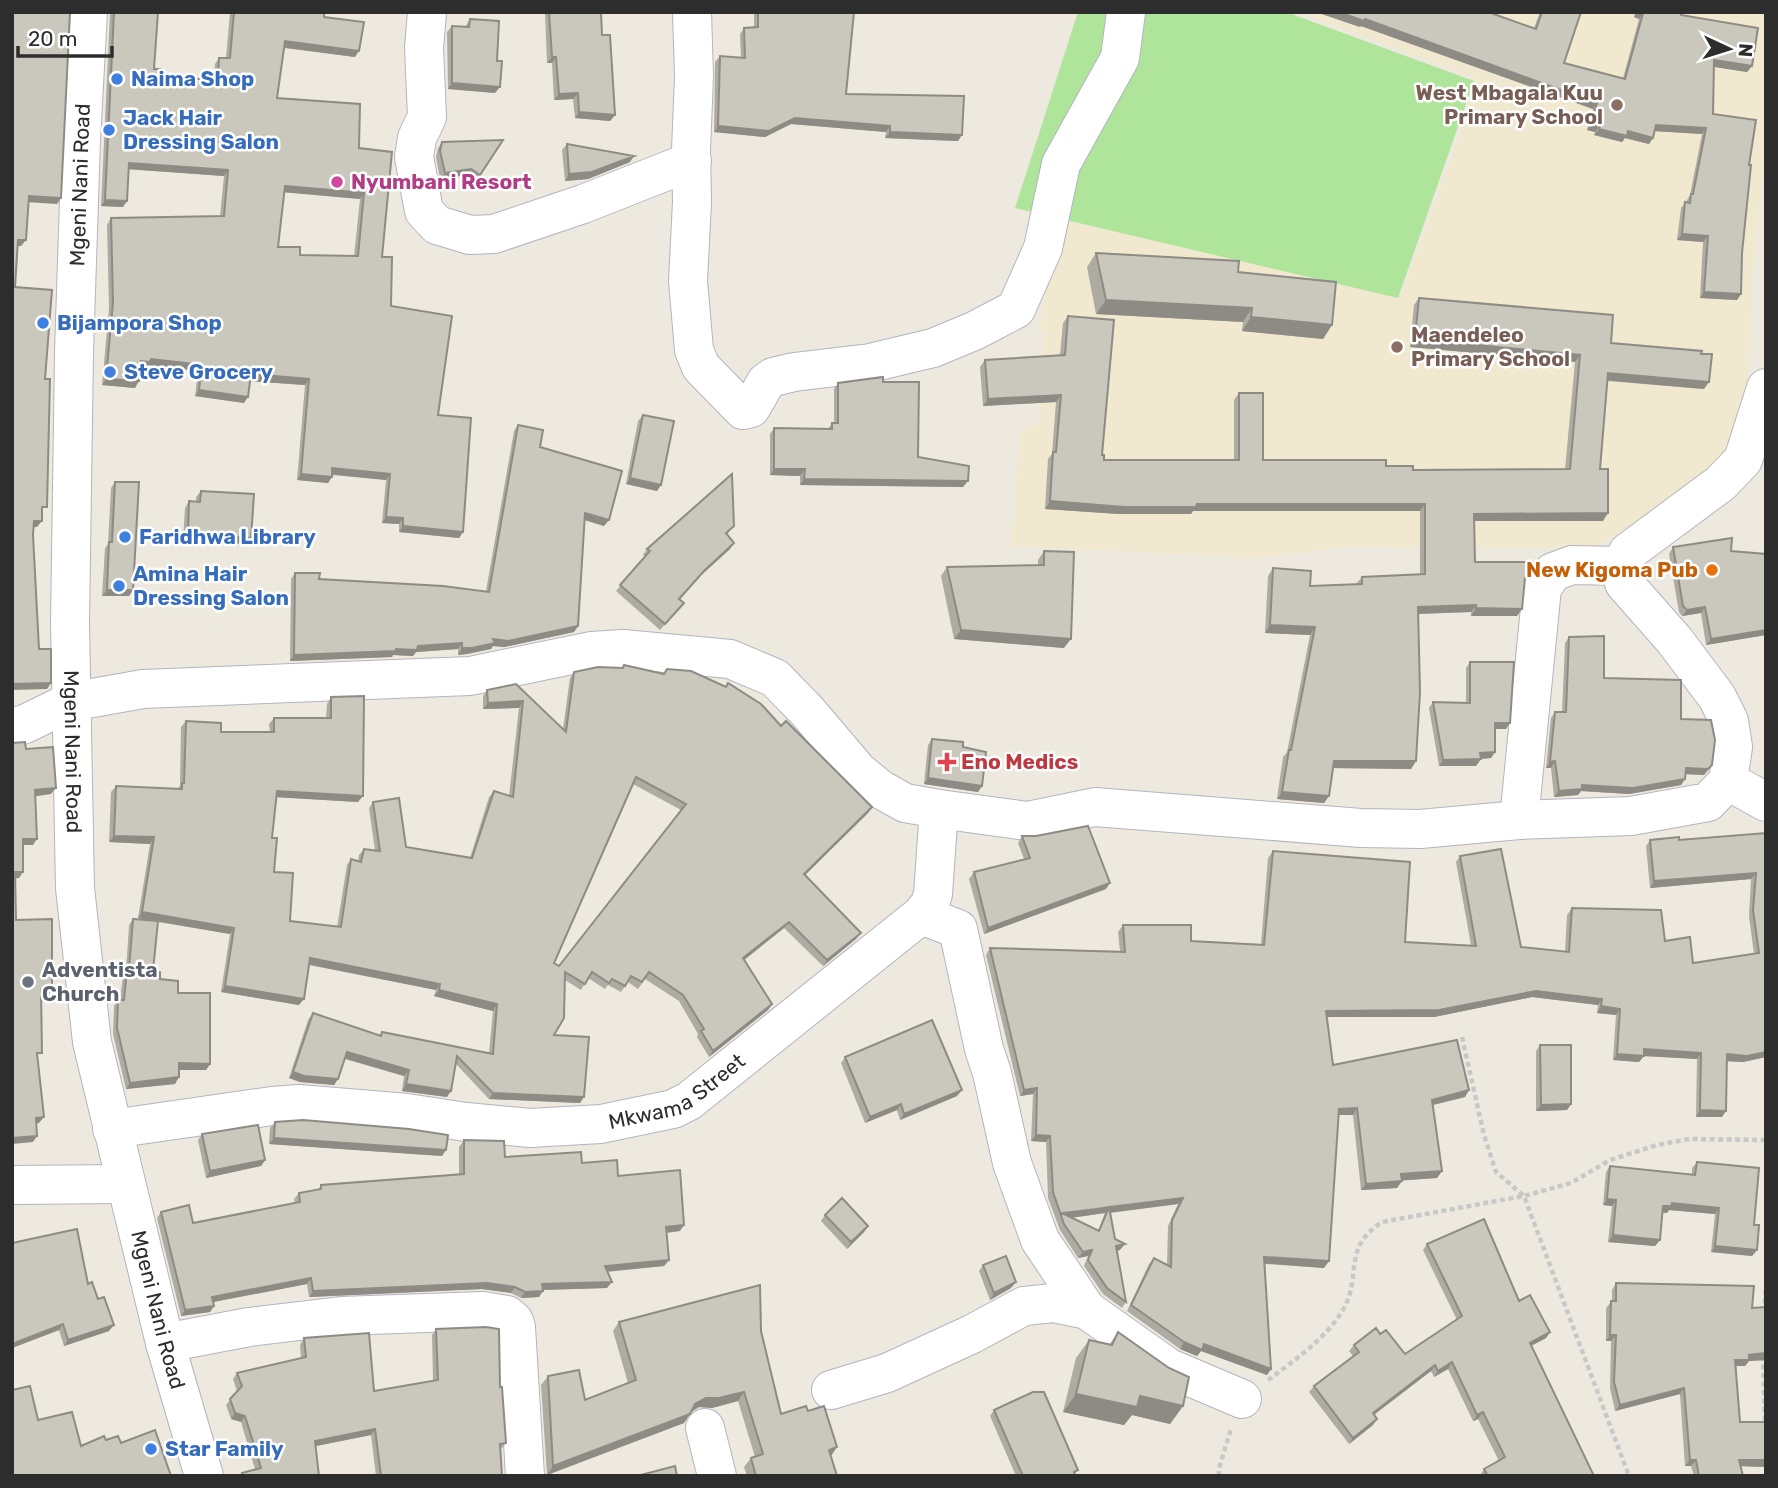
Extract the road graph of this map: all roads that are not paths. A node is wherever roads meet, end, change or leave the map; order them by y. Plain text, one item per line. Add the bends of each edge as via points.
1 (88, 12) edge
2 (427, 12) edge
3 (692, 12) edge
4 (1126, 12) edge
5 (692, 161) junction
6 (1766, 388) edge
7 (1621, 566) junction
8 (70, 702) junction
9 (12, 728) edge
10 (1728, 781) junction
11 (1766, 802) edge
12 (939, 809) junction
13 (1519, 820) junction
14 (921, 915) junction
15 (112, 1129) junction
16 (125, 1184) junction
17 (12, 1185) edge
18 (1087, 1310) junction
19 (164, 1343) junction
20 (831, 1390) dead end
21 (1242, 1399) road end
22 (705, 1428) dead end
23 (204, 1476) edge
24 (525, 1476) edge
25 (717, 1476) edge

1 - 8 street, Mgeni Nani Road via 74,352
2 - 5 street via 427,117 414,157 424,211 437,225 470,235 494,234
3 - 5 street
4 - 5 street via 1120,58 1061,164 1043,248 1016,309 933,348 870,363 781,374 766,382 751,408 740,409 701,367 694,350 688,282
6 - 7 street via 1743,460 1721,483 1628,552
7 - 10 street via 1624,583 1675,641 1729,721 1733,747
7 - 13 street via 1572,565 1553,572 1542,588
8 - 9 street
8 - 12 street via 143,689 470,676 591,651 623,649 730,659 775,678 858,771 880,789 905,803
8 - 15 street, Mgeni Nani Road via 75,888 92,1042
10 - 11 street
10 - 13 street via 1708,802 1676,808 1631,816
12 - 13 street via 1027,821 1095,807 1361,828 1420,829
12 - 14 street, Mkwama Street via 933,894
14 - 15 street, Mkwama Street via 689,1101 673,1109 601,1124 530,1128 299,1104
14 - 18 street via 958,929 1012,1163 1040,1240
15 - 16 street, Mgeni Nani Road
16 - 17 street
16 - 19 street, Mgeni Nani Road
18 - 20 street via 1053,1303 1024,1306 887,1373
18 - 21 street via 1169,1368
19 - 23 street, Mgeni Nani Road
19 - 24 street via 341,1316 483,1311 507,1315 516,1327
22 - 25 street

